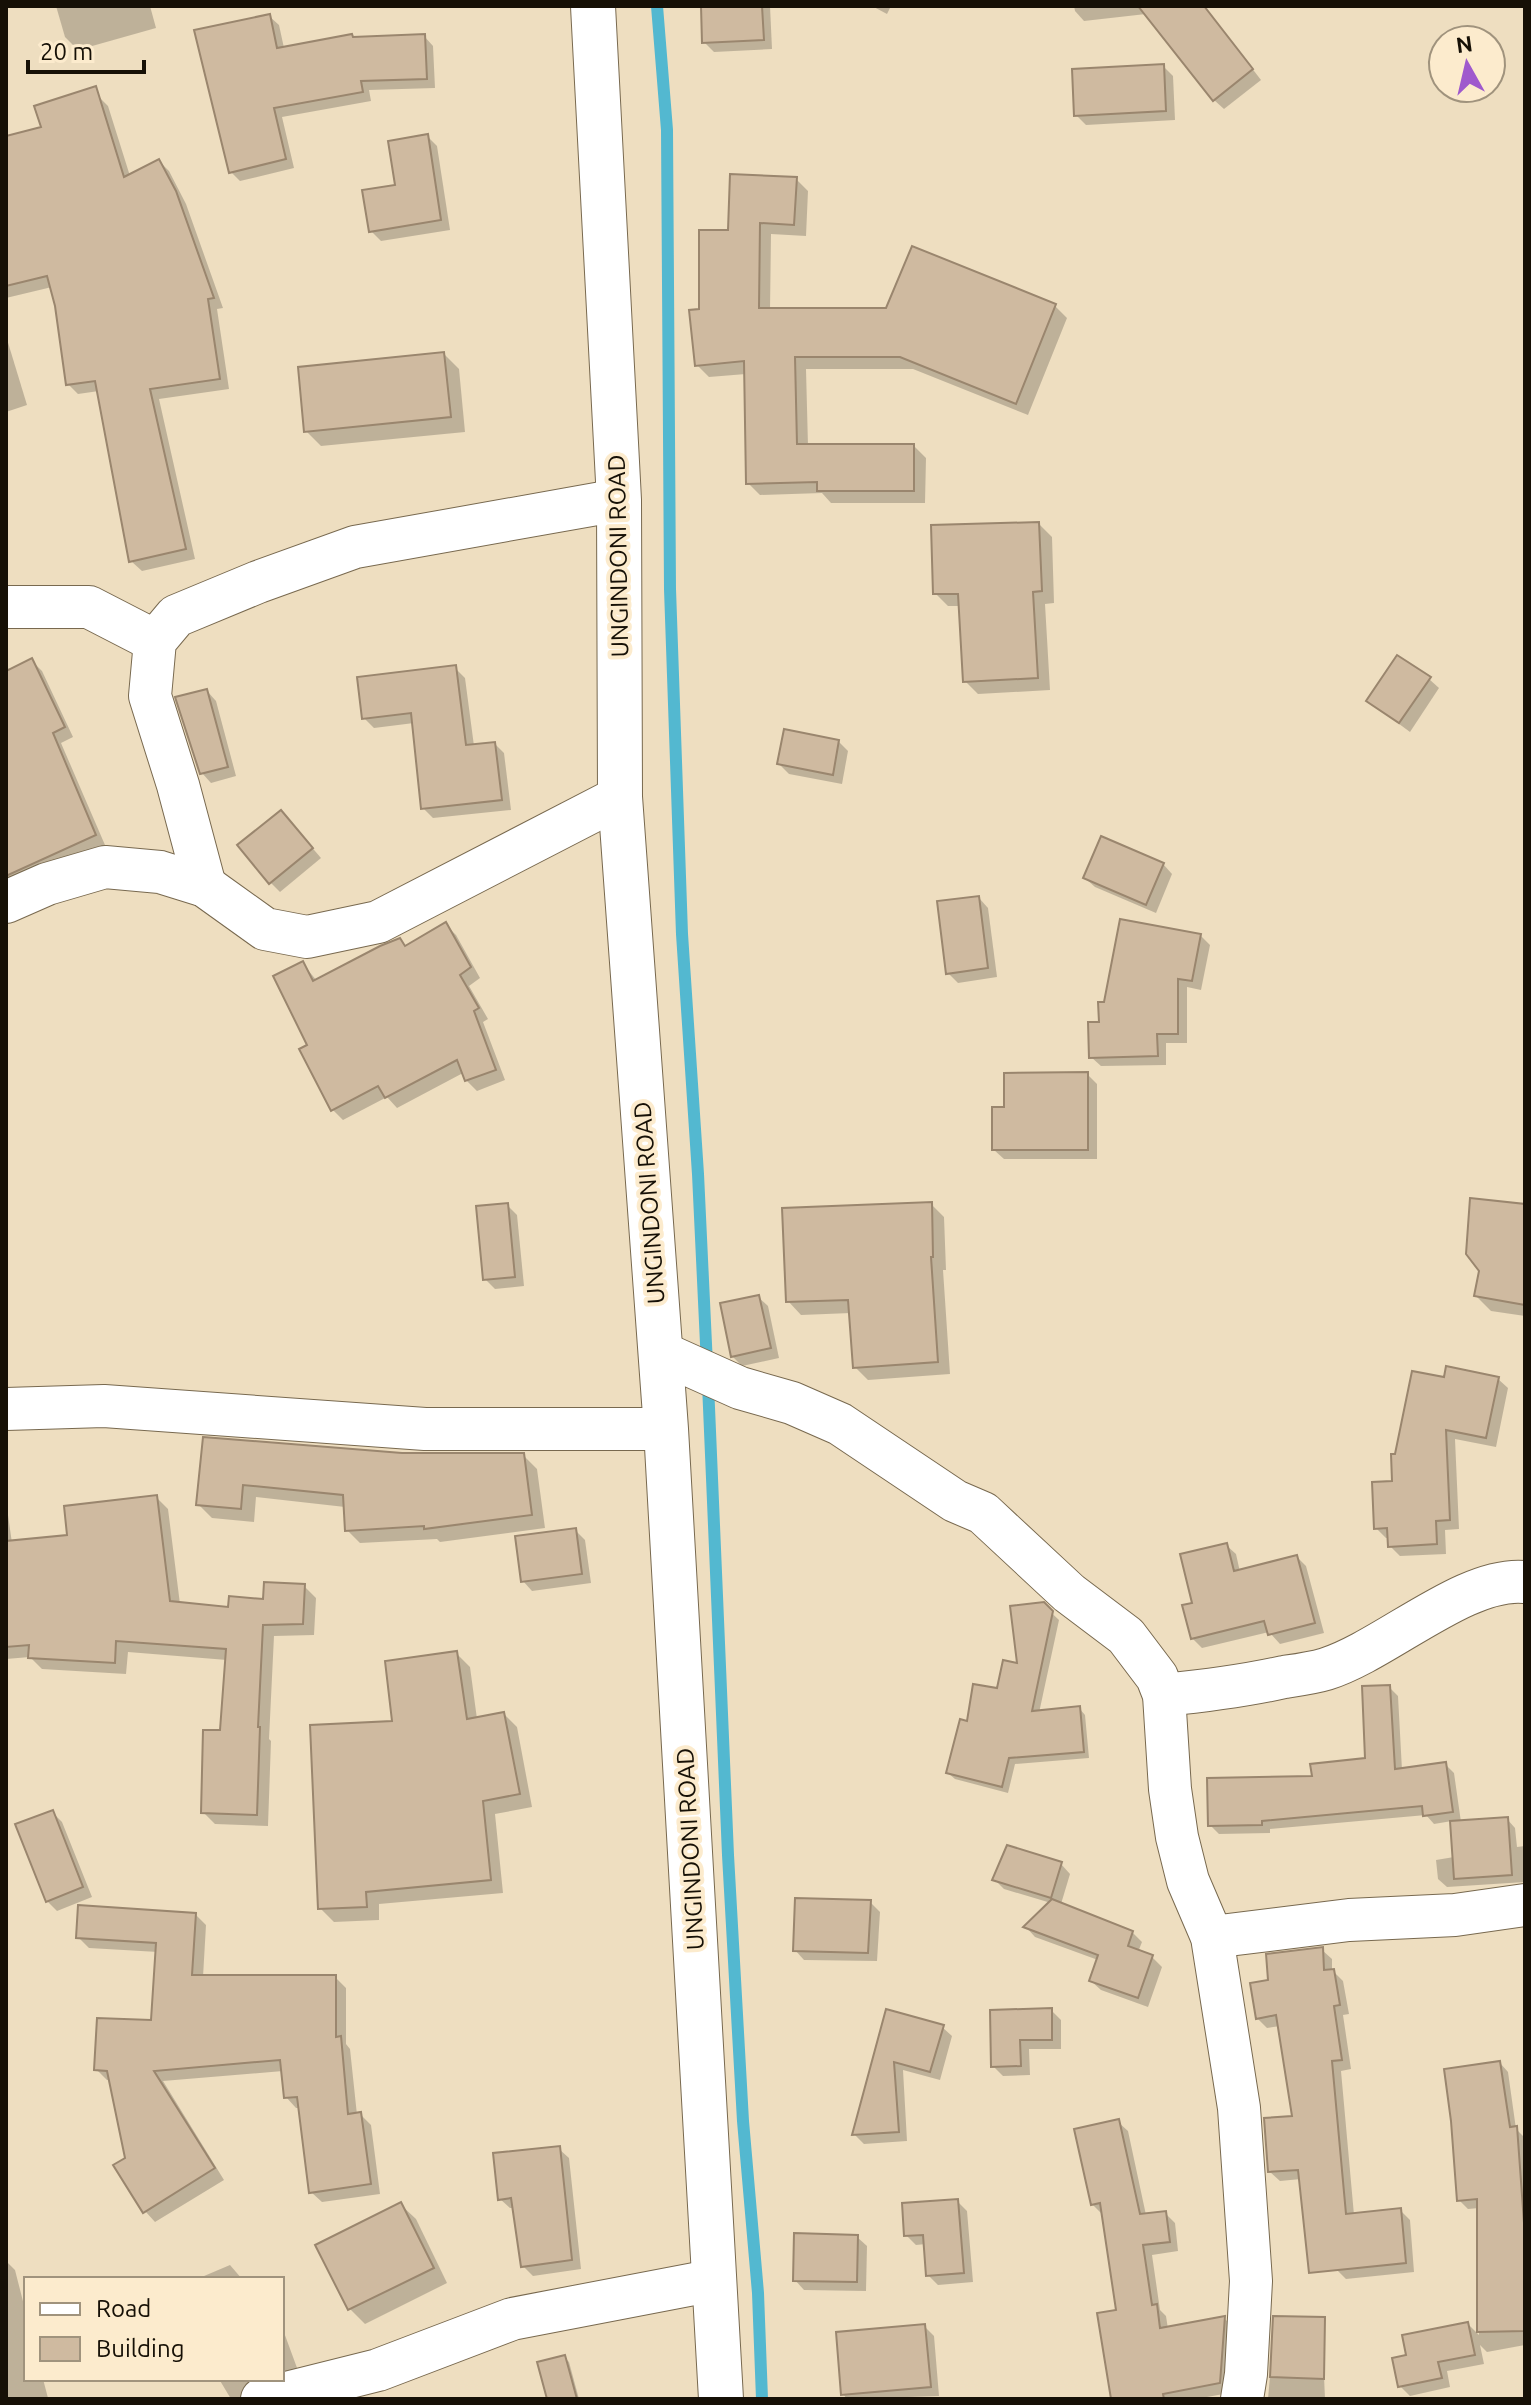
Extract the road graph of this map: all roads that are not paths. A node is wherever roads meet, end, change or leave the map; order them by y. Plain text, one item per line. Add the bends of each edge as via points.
1 (593, 6) edge
2 (619, 500) junction
3 (6, 607) edge
4 (155, 641) junction
5 (620, 797) junction
6 (205, 886) junction
7 (6, 902) edge
8 (660, 1352) junction
9 (6, 1409) edge
10 (666, 1429) junction
11 (1525, 1582) edge
12 (1164, 1695) junction
13 (1525, 1905) edge
14 (1212, 1937) junction
15 (715, 2280) junction
16 (262, 2399) edge
17 (721, 2399) edge
18 (1242, 2399) edge

1 - 2 main road, UNGINDONI ROAD
2 - 4 street via 355,547 176,616
2 - 5 main road, UNGINDONI ROAD
3 - 4 street via 89,607
4 - 6 street via 150,696
5 - 6 street via 378,922 307,937 265,929
5 - 8 main road, UNGINDONI ROAD
6 - 7 street via 160,872 105,867
8 - 10 main road, UNGINDONI ROAD
8 - 12 street via 840,1424 955,1501 983,1513 1069,1593 1126,1636
9 - 10 street via 104,1406 425,1429
10 - 15 main road, UNGINDONI ROAD
11 - 12 street via 1486,1586 1327,1669
12 - 14 street via 1177,1837 1188,1881
13 - 14 street
14 - 18 street via 1239,2108 1251,2281
15 - 16 street via 512,2319 378,2370
15 - 17 main road, UNGINDONI ROAD

